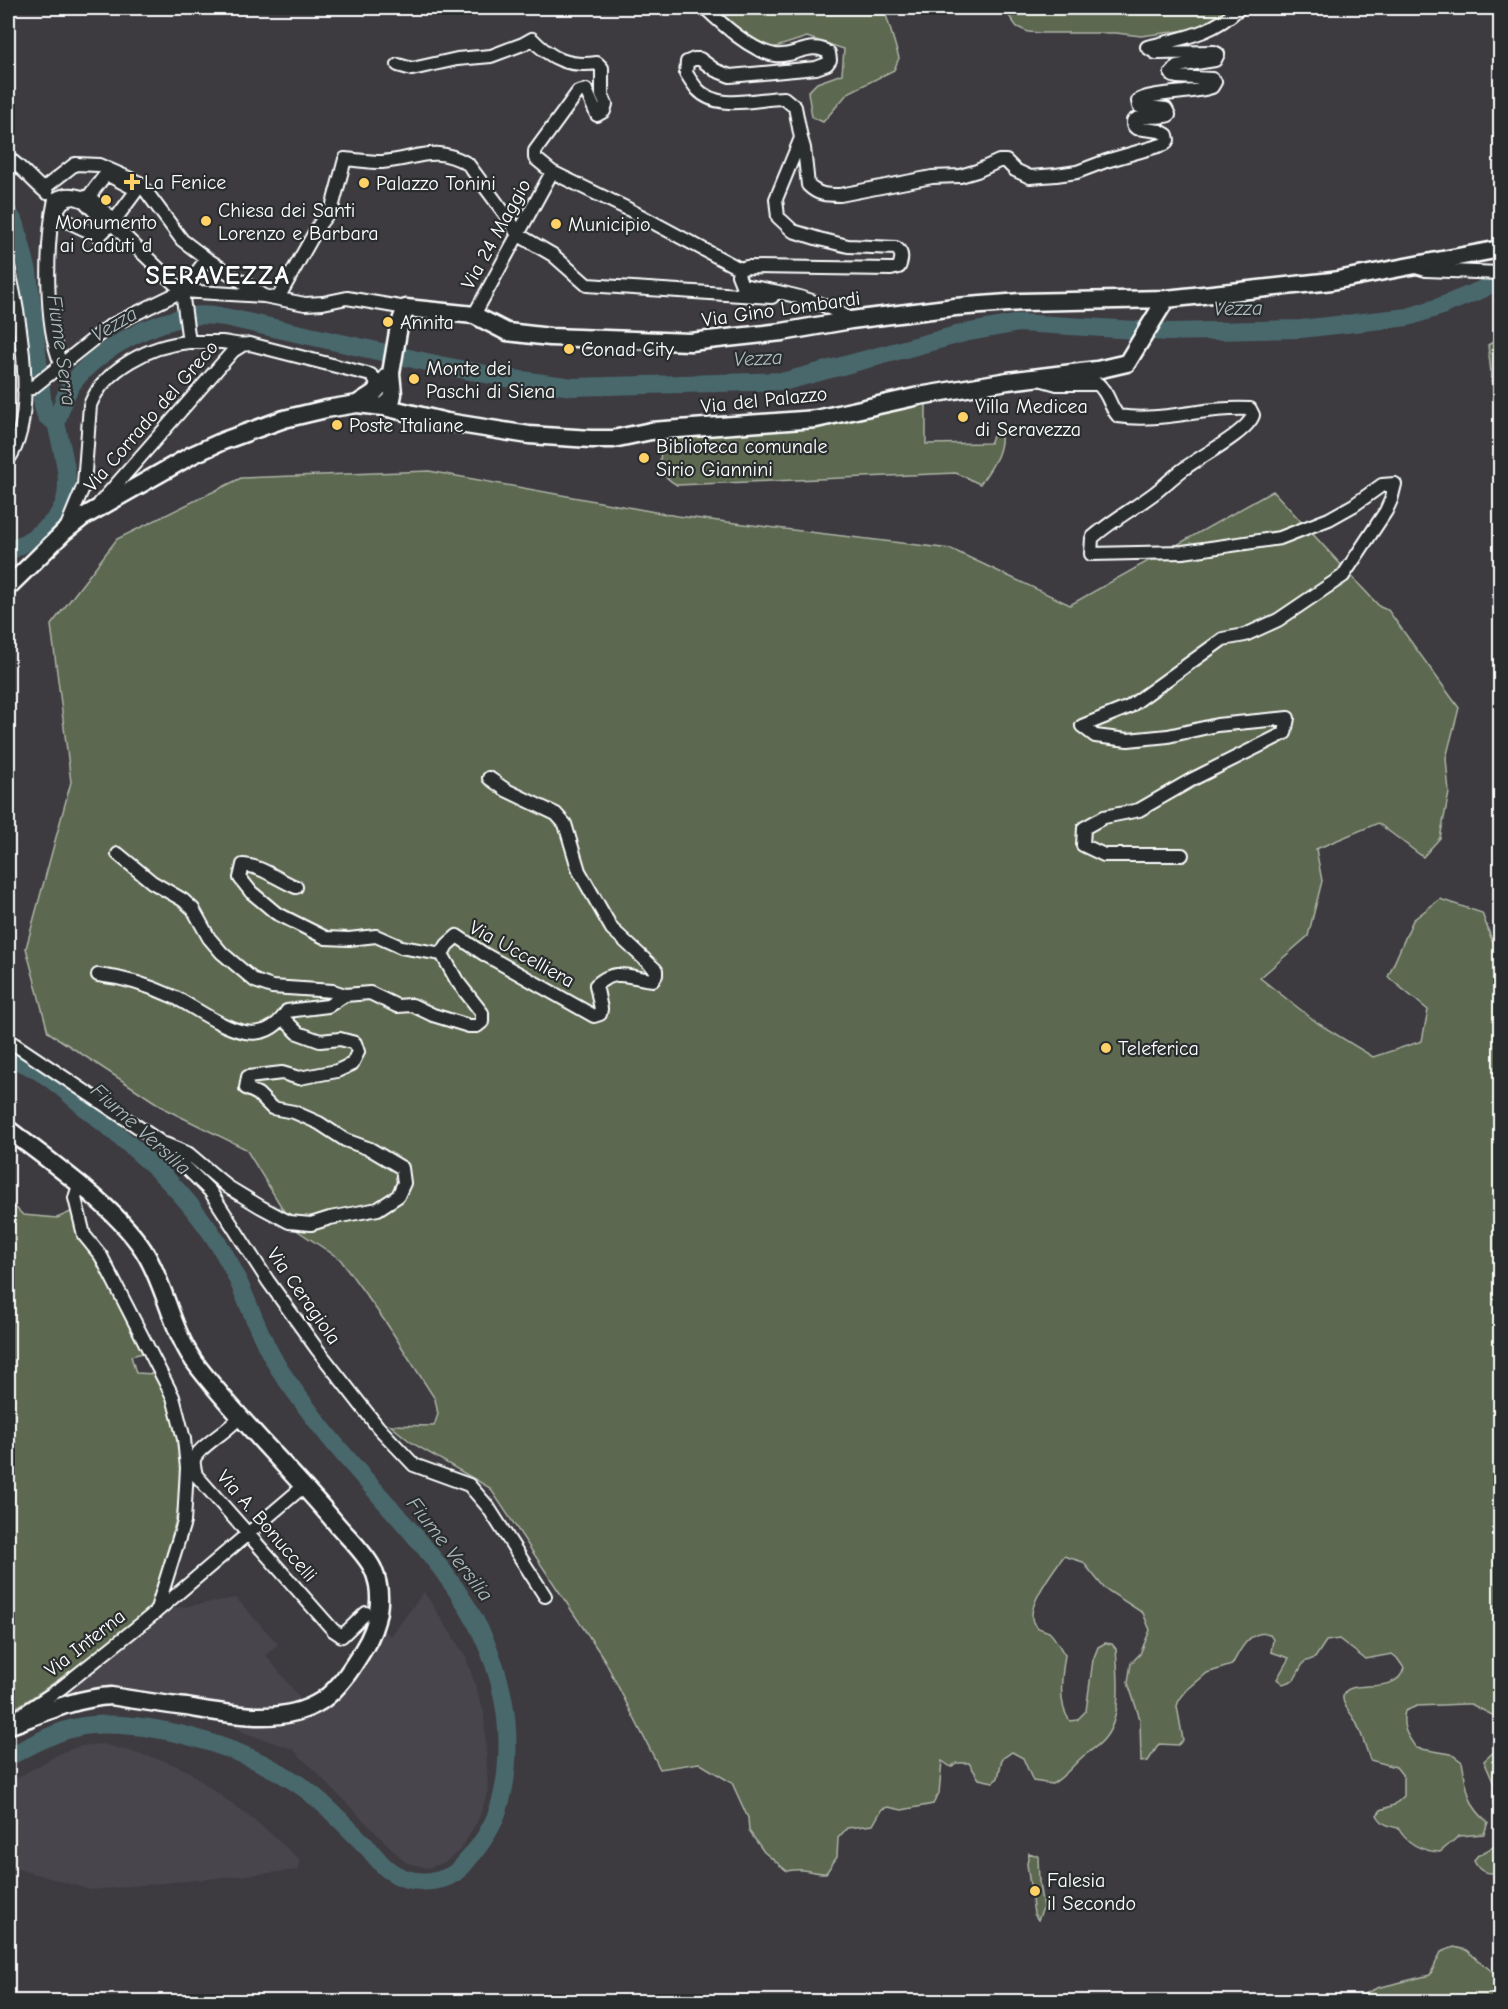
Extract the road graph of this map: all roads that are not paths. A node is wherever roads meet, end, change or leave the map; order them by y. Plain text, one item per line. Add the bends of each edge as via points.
1 (705, 8) edge
2 (1239, 8) edge
3 (398, 65) dead end
4 (801, 138) junction
5 (8, 158) edge
6 (552, 172) junction
7 (43, 189) junction
8 (55, 199) junction
9 (517, 234) junction
10 (1500, 249) edge
11 (207, 259) junction
12 (8, 266) edge
13 (1412, 266) junction
14 (740, 269) junction
15 (1500, 273) edge
16 (790, 294) junction
17 (183, 296) junction
18 (264, 296) junction
19 (278, 298) junction
20 (1166, 299) junction
21 (406, 308) junction
22 (474, 315) junction
23 (851, 320) junction
24 (189, 339) junction
25 (241, 346) junction
26 (58, 368) junction
27 (391, 373) junction
28 (1038, 378) junction
29 (28, 389) junction
30 (376, 390) junction
31 (357, 404) junction
32 (384, 407) junction
33 (8, 460) edge
34 (92, 512) junction
35 (64, 532) junction
36 (8, 587) edge
37 (489, 778) dead end
38 (118, 854) dead end
39 (1182, 855) dead end
40 (296, 887) dead end
41 (442, 954) junction
42 (98, 975) dead end
43 (345, 995) junction
44 (284, 1018) junction
45 (8, 1040) edge
46 (8, 1129) edge
47 (159, 1141) junction
48 (79, 1185) junction
49 (240, 1416) junction
50 (304, 1486) junction
51 (249, 1534) junction
52 (545, 1596) dead end
53 (156, 1612) junction
54 (366, 1613) dead end
55 (8, 1725) edge

1 - 4 street via 761,51 778,56 814,47 829,53 830,60 816,68 730,76 700,59 687,62 686,73 698,90 711,99 726,103 784,98 795,107
2 - 4 street via 1207,31 1147,47 1156,53 1218,54 1215,60 1177,66 1172,73 1177,77 1212,79 1212,87 1138,101 1139,106 1166,109 1169,115 1133,121 1136,128 1167,135 1165,144 1077,171 1030,177 1014,170 1006,161 999,161 960,176 824,195 808,185
3 - 6 street via 412,69 491,56 532,39 558,60 597,63 602,68 604,111 597,115 586,90 578,92 535,151 535,158
4 - 14 street via 776,199 778,217 793,231 819,239 848,246 896,248 902,260 899,267
5 - 7 street
6 - 9 street, Via 24 Maggio
6 - 14 street
7 - 8 street
7 - 11 street via 75,164 99,165 140,183 182,240
8 - 17 street via 72,194 85,198
8 - 26 street via 50,222 49,291
9 - 16 street via 553,255 587,285 778,298
9 - 19 street via 468,164 458,158 421,153 380,162 345,159 332,208
9 - 22 street, Via 24 Maggio
10 - 13 main road, Via Gino Lombardi
11 - 17 street
11 - 18 street
12 - 29 street
13 - 15 street
13 - 20 main road, Via Gino Lombardi via 1332,281
14 - 16 street via 742,285
16 - 23 street via 838,311
17 - 18 street
17 - 24 street
17 - 26 street via 110,326
18 - 19 street
19 - 21 street via 305,304 347,298
20 - 23 main road, Via Gino Lombardi via 1022,302
20 - 28 main road, Via del Palazzo via 1127,363
21 - 22 main road, Via Gino Lombardi
21 - 27 main road
22 - 23 main road, Via Gino Lombardi via 507,332 690,342 772,334
24 - 25 street
24 - 35 street via 141,355 117,371 93,397 84,485
25 - 30 street via 250,344 372,375
25 - 34 street, Via Corrado del Greco
26 - 29 street
27 - 30 main road
27 - 32 main road via 392,399
28 - 32 main road, Via del Palazzo via 919,396 816,418 651,431 613,439 529,435
28 - 39 street via 1057,384 1098,384 1107,392 1118,416 1138,419 1234,409 1250,409 1253,416 1251,423 1236,435 1207,452 1092,538 1090,554 1183,552 1280,538 1329,519 1382,485 1395,484 1386,511 1343,576 1278,620 1245,635 1223,639 1129,706 1082,726 1095,736 1128,740 1288,718 1285,733 1139,810 1104,817 1084,828 1083,845 1104,855
29 - 33 street via 18,441
30 - 31 main road
30 - 32 main road
31 - 32 main road, Via del Palazzo
31 - 34 main road via 284,418 223,441
34 - 35 main road
35 - 36 main road
37 - 41 street, Via Uccelliera via 556,814 565,824 579,872 591,894 612,928 656,970 656,975 653,980 622,974 605,977 596,985 601,1009 594,1016 457,936
38 - 43 street via 193,909 209,938 255,981 272,987
40 - 41 street via 254,866 243,865 240,878 251,892 276,913 326,938 376,936 401,947
41 - 43 street, Via Uccelliera via 482,1013 482,1022 477,1026 433,1015 412,1005 397,1005 370,993
42 - 44 street via 124,977 148,986 236,1030 263,1032
43 - 44 street, Via Uccelliera via 328,1005 287,1011
44 - 47 street via 298,1033 320,1041 340,1039 355,1043 358,1052 352,1064 299,1078 282,1073 248,1077 246,1088 272,1108 319,1123 402,1168 404,1183 398,1196 378,1209 311,1224 289,1222 228,1187 189,1154
45 - 47 street, Via Ceragiola
46 - 48 main road
47 - 52 street, Via Ceragiola via 210,1191 268,1281 391,1443 414,1465 469,1485 488,1507
48 - 49 main road via 107,1209 148,1257 197,1366
48 - 53 street via 75,1198 84,1235 101,1256 173,1397 184,1439 184,1522
49 - 50 main road
49 - 51 street, Via A. Bonuccelli via 198,1452 194,1461 196,1475
50 - 51 street, Via Interna
50 - 55 main road via 373,1569 380,1598 368,1641 338,1686 321,1701 299,1712 264,1717 111,1696 93,1697
51 - 53 street, Via Interna
51 - 54 street, Via A. Bonuccelli via 333,1630 342,1636
53 - 55 street, Via Interna via 62,1688

